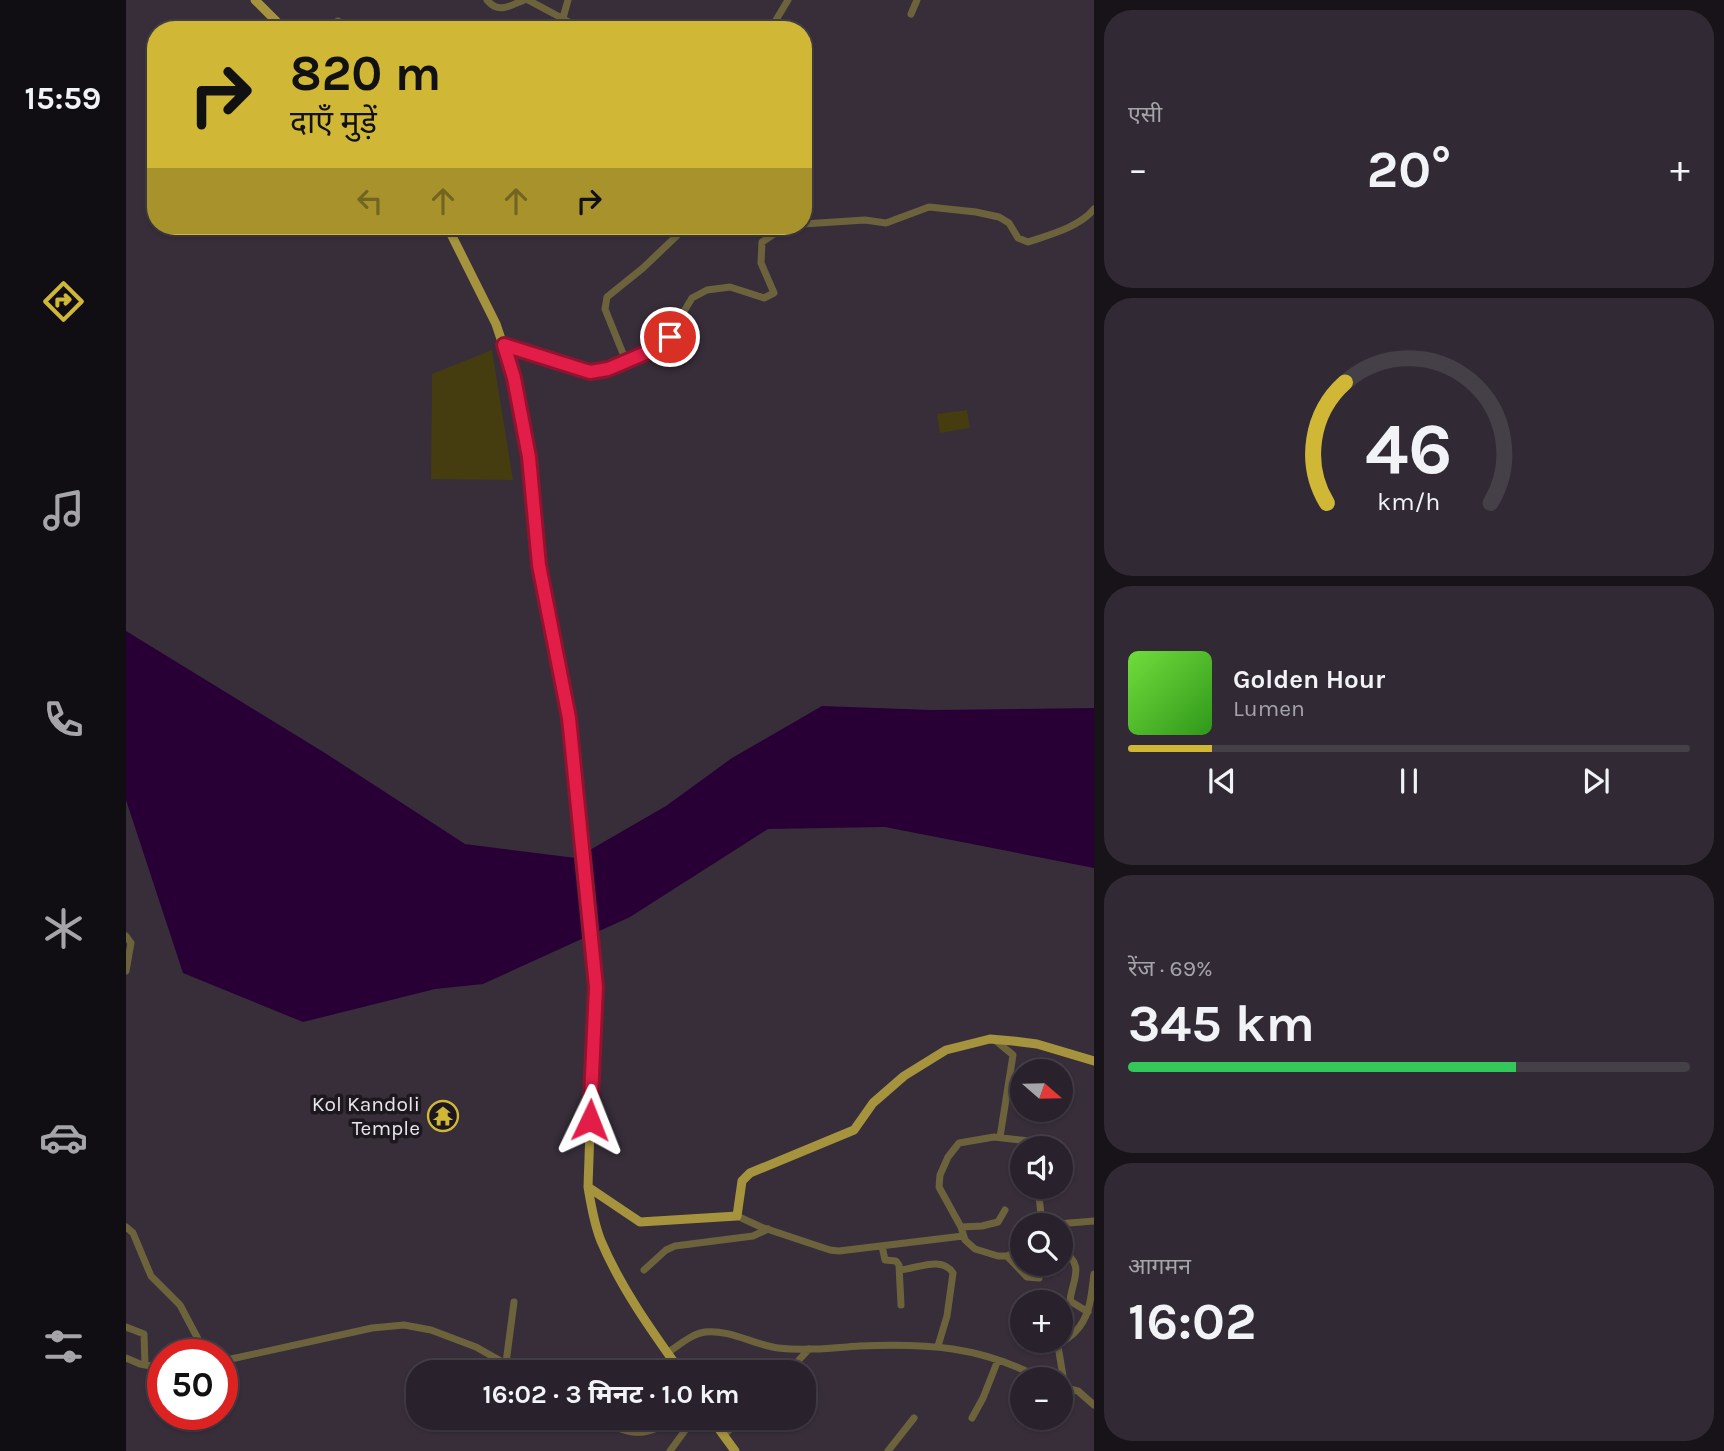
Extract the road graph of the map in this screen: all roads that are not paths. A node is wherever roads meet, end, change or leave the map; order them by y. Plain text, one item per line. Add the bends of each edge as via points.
1 (255, 0) edge
2 (487, 0) edge
3 (526, 0) edge
4 (568, 0) edge
5 (788, 0) edge
6 (917, 0) edge
7 (911, 14) dead end
8 (563, 18) junction
9 (276, 21) edge
10 (568, 21) edge
11 (776, 21) edge
12 (1094, 209) edge
13 (812, 223) edge
14 (452, 235) edge
15 (678, 235) edge
16 (772, 235) edge
17 (504, 345) junction
18 (626, 361) junction
19 (126, 936) edge
20 (126, 971) edge
21 (994, 1039) junction
22 (1094, 1061) edge
23 (1000, 1137) junction
24 (1010, 1138) edge
25 (588, 1187) junction
26 (1005, 1210) dead end
27 (737, 1216) junction
28 (1094, 1221) edge
29 (1073, 1223) edge
30 (126, 1227) edge
31 (768, 1229) junction
32 (962, 1232) junction
33 (882, 1246) junction
34 (1010, 1254) edge
35 (1007, 1256) junction
36 (1073, 1261) edge
37 (644, 1270) dead end
38 (900, 1270) junction
39 (1094, 1274) edge
40 (1039, 1278) dead end
41 (514, 1302) dead end
42 (901, 1305) dead end
43 (1088, 1312) junction
44 (126, 1327) edge
45 (198, 1339) edge
46 (938, 1346) junction
47 (809, 1349) junction
48 (667, 1353) junction
49 (238, 1357) edge
50 (126, 1358) edge
51 (500, 1360) edge
52 (506, 1360) edge
53 (672, 1360) edge
54 (799, 1360) edge
55 (998, 1360) junction
56 (145, 1365) joint
57 (1014, 1367) edge
58 (1061, 1367) edge
59 (1073, 1390) edge
60 (1094, 1405) edge
61 (914, 1418) dead end
62 (972, 1418) dead end
63 (622, 1430) edge
64 (653, 1430) edge
65 (685, 1430) edge
66 (721, 1430) edge
67 (728, 1430) edge
68 (724, 1434) junction
69 (670, 1451) edge
70 (736, 1451) edge
71 (888, 1451) edge

1 - 9 main road
2 - 3 street via 499,9
3 - 8 street
4 - 8 street
5 - 11 street
6 - 7 street
8 - 10 street
12 - 13 street via 1055,233 1028,242 999,217 929,207 886,223
14 - 17 main road
15 - 18 street via 607,297 606,315
16 - 18 street via 762,242 761,263 774,293 764,298 730,287 707,290 692,298 665,343
17 - 18 street via 581,371 608,369
17 - 25 main road via 529,457 539,565 569,718 581,827 596,987
19 - 20 street via 131,943
21 - 22 main road via 1037,1044
21 - 23 street via 1013,1055
21 - 27 main road via 946,1050 883,1094 854,1130 750,1173 742,1181
23 - 24 street
23 - 32 street via 959,1143 940,1175 939,1187
25 - 27 main road via 640,1222
25 - 48 main road via 600,1239
26 - 32 street via 999,1222
27 - 31 street
28 - 29 street
30 - 45 street via 133,1233 151,1276 180,1305
31 - 33 street via 830,1250
31 - 37 street via 753,1236 675,1246
32 - 33 street
32 - 35 street via 969,1245 981,1252
33 - 38 street via 885,1260 898,1262
34 - 35 street
35 - 40 street via 1027,1277
36 - 43 street via 1077,1270 1070,1301
38 - 42 street
38 - 46 street via 943,1265 953,1273
39 - 43 street
41 - 52 street
43 - 58 street via 1076,1332 1059,1344
44 - 56 street via 144,1335
46 - 47 street
46 - 55 street
47 - 48 street via 777,1348 705,1332
47 - 54 street
48 - 53 main road
49 - 51 street via 404,1325 431,1329
50 - 56 street
55 - 57 street
55 - 62 street
59 - 60 street
61 - 71 street
63 - 64 street via 640,1434
65 - 69 street
66 - 68 main road
67 - 68 street
68 - 70 main road

